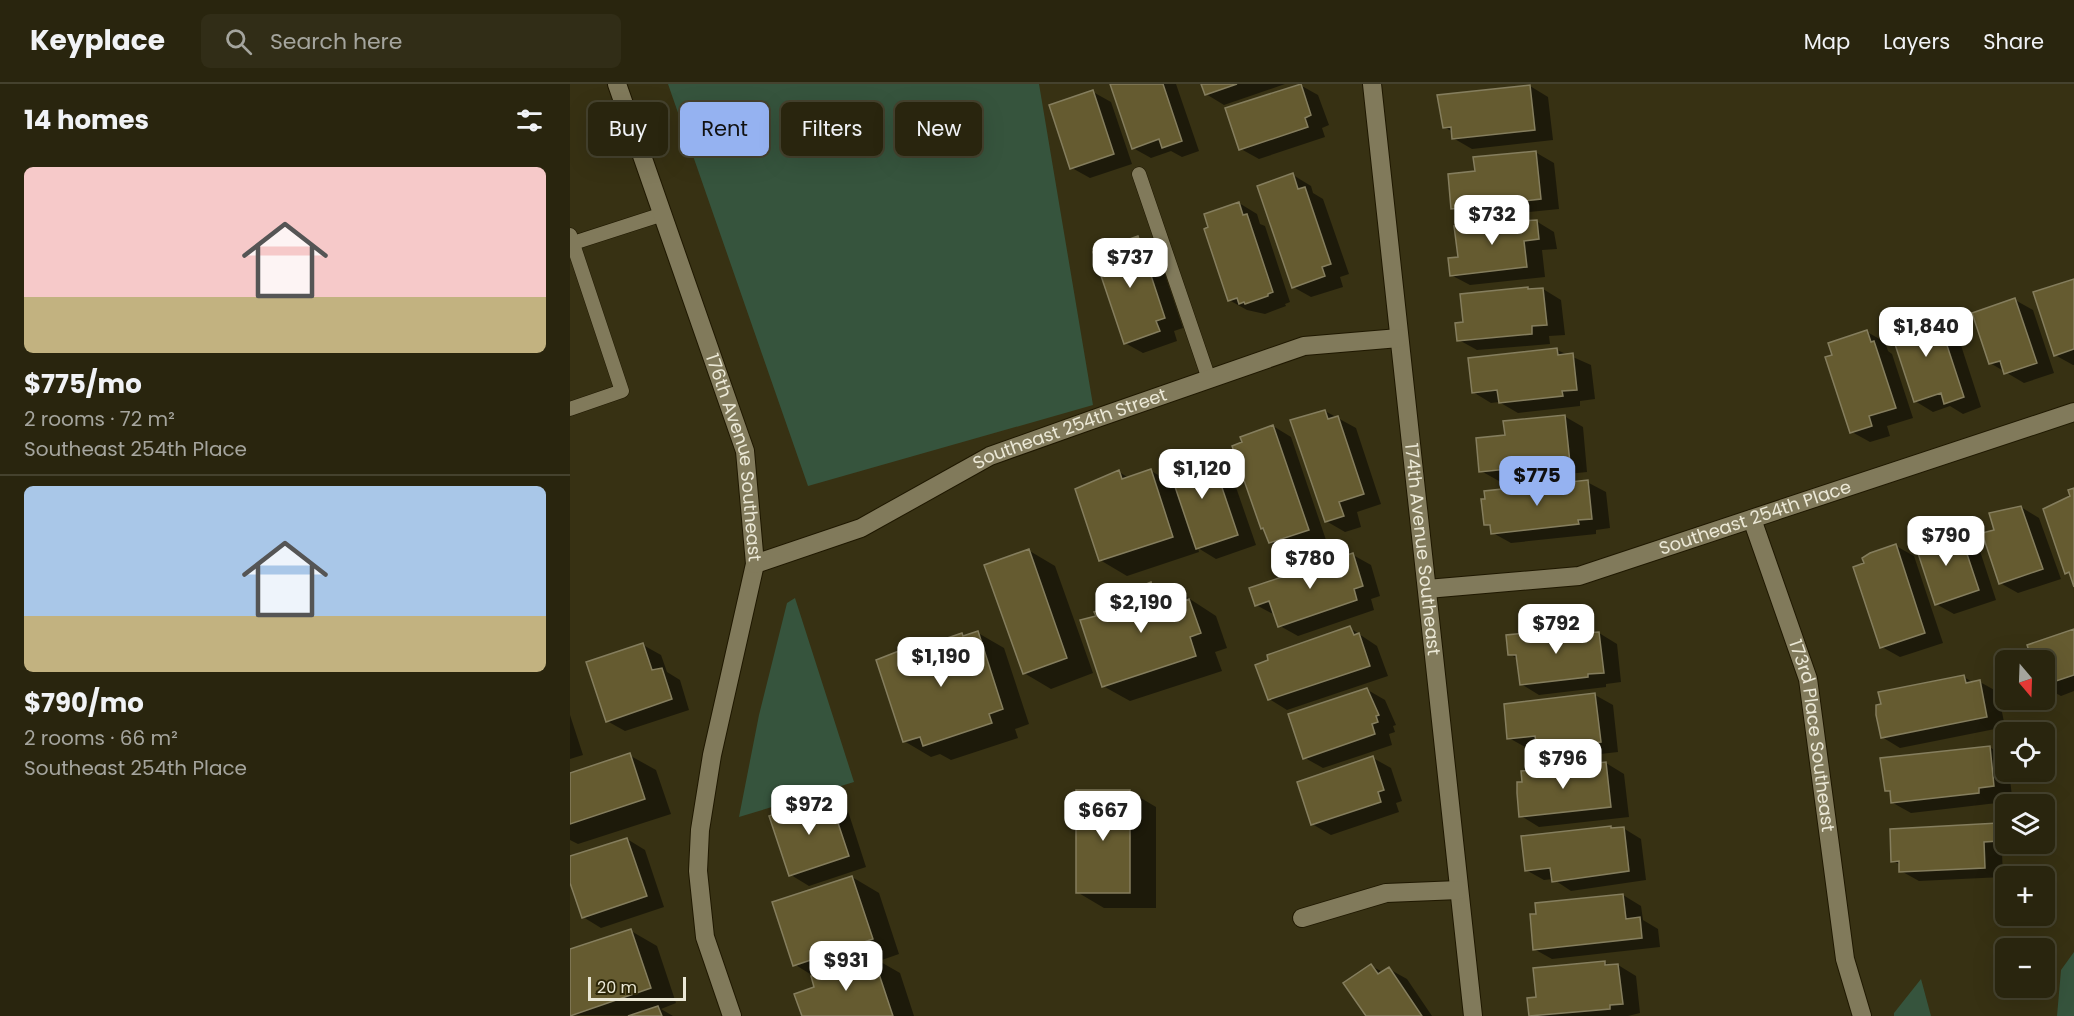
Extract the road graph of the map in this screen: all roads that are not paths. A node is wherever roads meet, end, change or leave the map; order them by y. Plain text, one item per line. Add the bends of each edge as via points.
1 (617, 84) edge
2 (1372, 84) edge
3 (1139, 174) dead end
4 (660, 215) junction
5 (571, 241) edge
6 (1399, 338) junction
7 (1209, 379) junction
8 (570, 409) edge
9 (2074, 412) edge
10 (1752, 519) junction
11 (755, 564) junction
12 (1427, 589) junction
13 (1459, 890) junction
14 (1302, 918) dead end
15 (732, 1016) edge
16 (1473, 1016) edge
17 (1862, 1016) edge

1 - 4 street, 176th Avenue Southeast
2 - 6 street, 174th Avenue Southeast
3 - 7 lane
4 - 5 lane
4 - 11 street, 176th Avenue Southeast via 745,452
5 - 8 lane via 622,391
6 - 7 street, Southeast 254th Street via 1304,346
6 - 12 street, 174th Avenue Southeast
7 - 11 street, Southeast 254th Street via 990,456 861,528
9 - 10 street, Southeast 254th Place
10 - 12 street, Southeast 254th Place via 1580,576
10 - 17 street, 173rd Place Southeast via 1808,679 1845,959
11 - 15 street, 176th Avenue Southeast via 712,755 700,830 698,871 705,937
12 - 13 street, 174th Avenue Southeast
13 - 14 street via 1386,893
13 - 16 street, 174th Avenue Southeast

